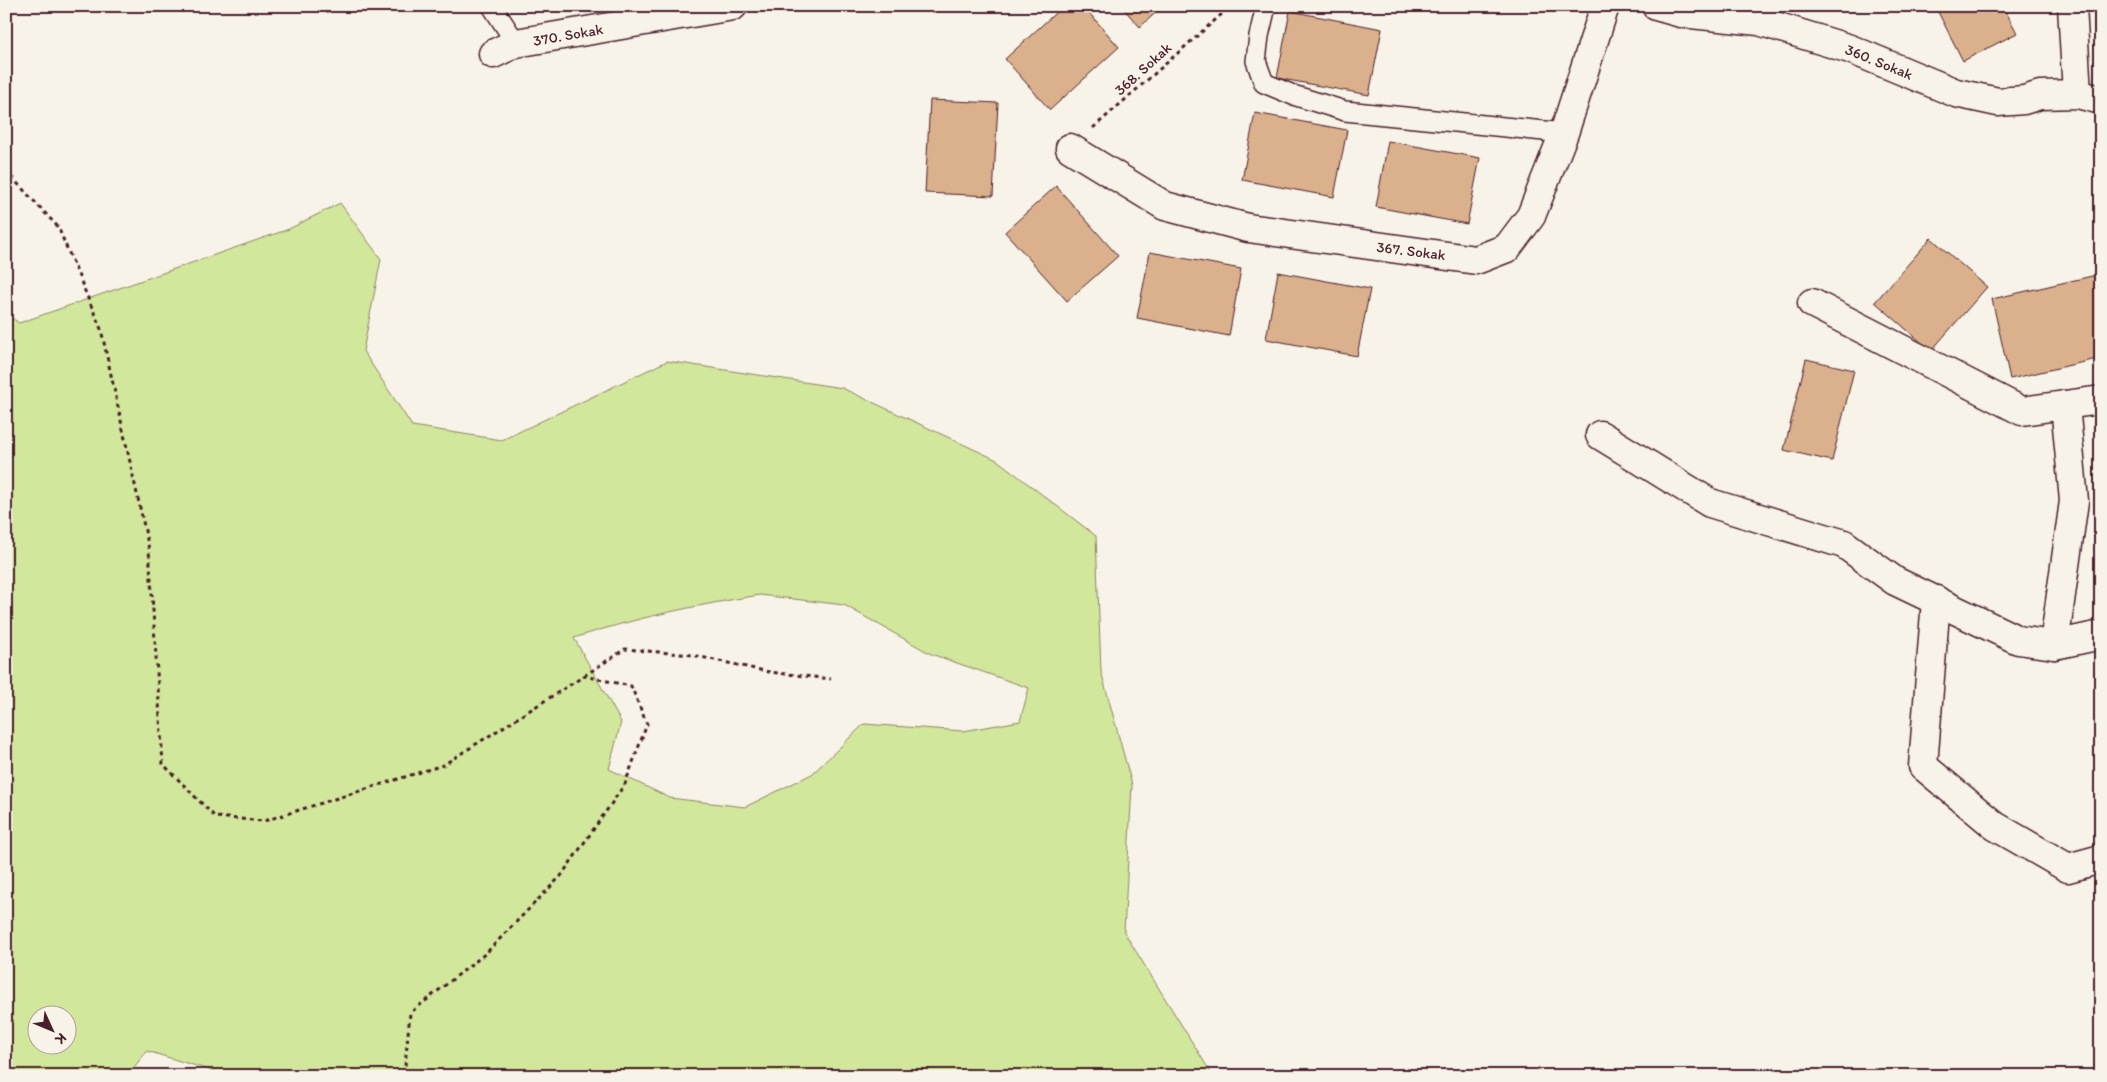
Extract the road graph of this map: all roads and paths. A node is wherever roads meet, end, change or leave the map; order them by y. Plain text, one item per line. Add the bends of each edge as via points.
1 (492, 6) edge
2 (733, 6) edge
3 (1231, 6) edge
4 (1266, 6) edge
5 (1605, 6) edge
6 (1656, 6) edge
7 (2072, 6) edge
8 (504, 49) joint
9 (2089, 97) edge
10 (1564, 133) junction
11 (1070, 148) joint
12 (6, 171) edge
13 (1812, 303) dead end
14 (2101, 400) edge
15 (2065, 406) junction
16 (1600, 435) dead end
17 (1936, 600) junction
18 (2101, 635) edge
19 (2054, 645) junction
20 (584, 676) junction
21 (831, 679) dead end
22 (2101, 859) edge
23 (404, 1076) edge

1 - 8 lane
2 - 8 street, 370. Sokak
3 - 11 path, 368. Sokak
4 - 10 lane via 1256,61 1264,83 1345,111
5 - 10 street, 367. Sokak
6 - 9 street, 360. Sokak via 1681,13 1759,21 1850,49 1964,95 1998,102 2040,95
7 - 9 street
10 - 11 street, 367. Sokak via 1530,216 1508,248 1476,260 1248,228 1165,206
12 - 20 path via 58,227 101,329 149,549 163,764 215,817 264,821 443,765
13 - 15 street via 2022,411
14 - 15 street
15 - 19 street via 2074,501
16 - 17 street via 1710,503 1844,544 1895,580
17 - 19 street via 2018,640
17 - 22 street via 1923,766 1995,826 2068,868
18 - 19 street
20 - 21 path via 625,649 692,656 769,672
20 - 23 path via 630,686 647,724 625,784 561,876 486,953 410,1014

